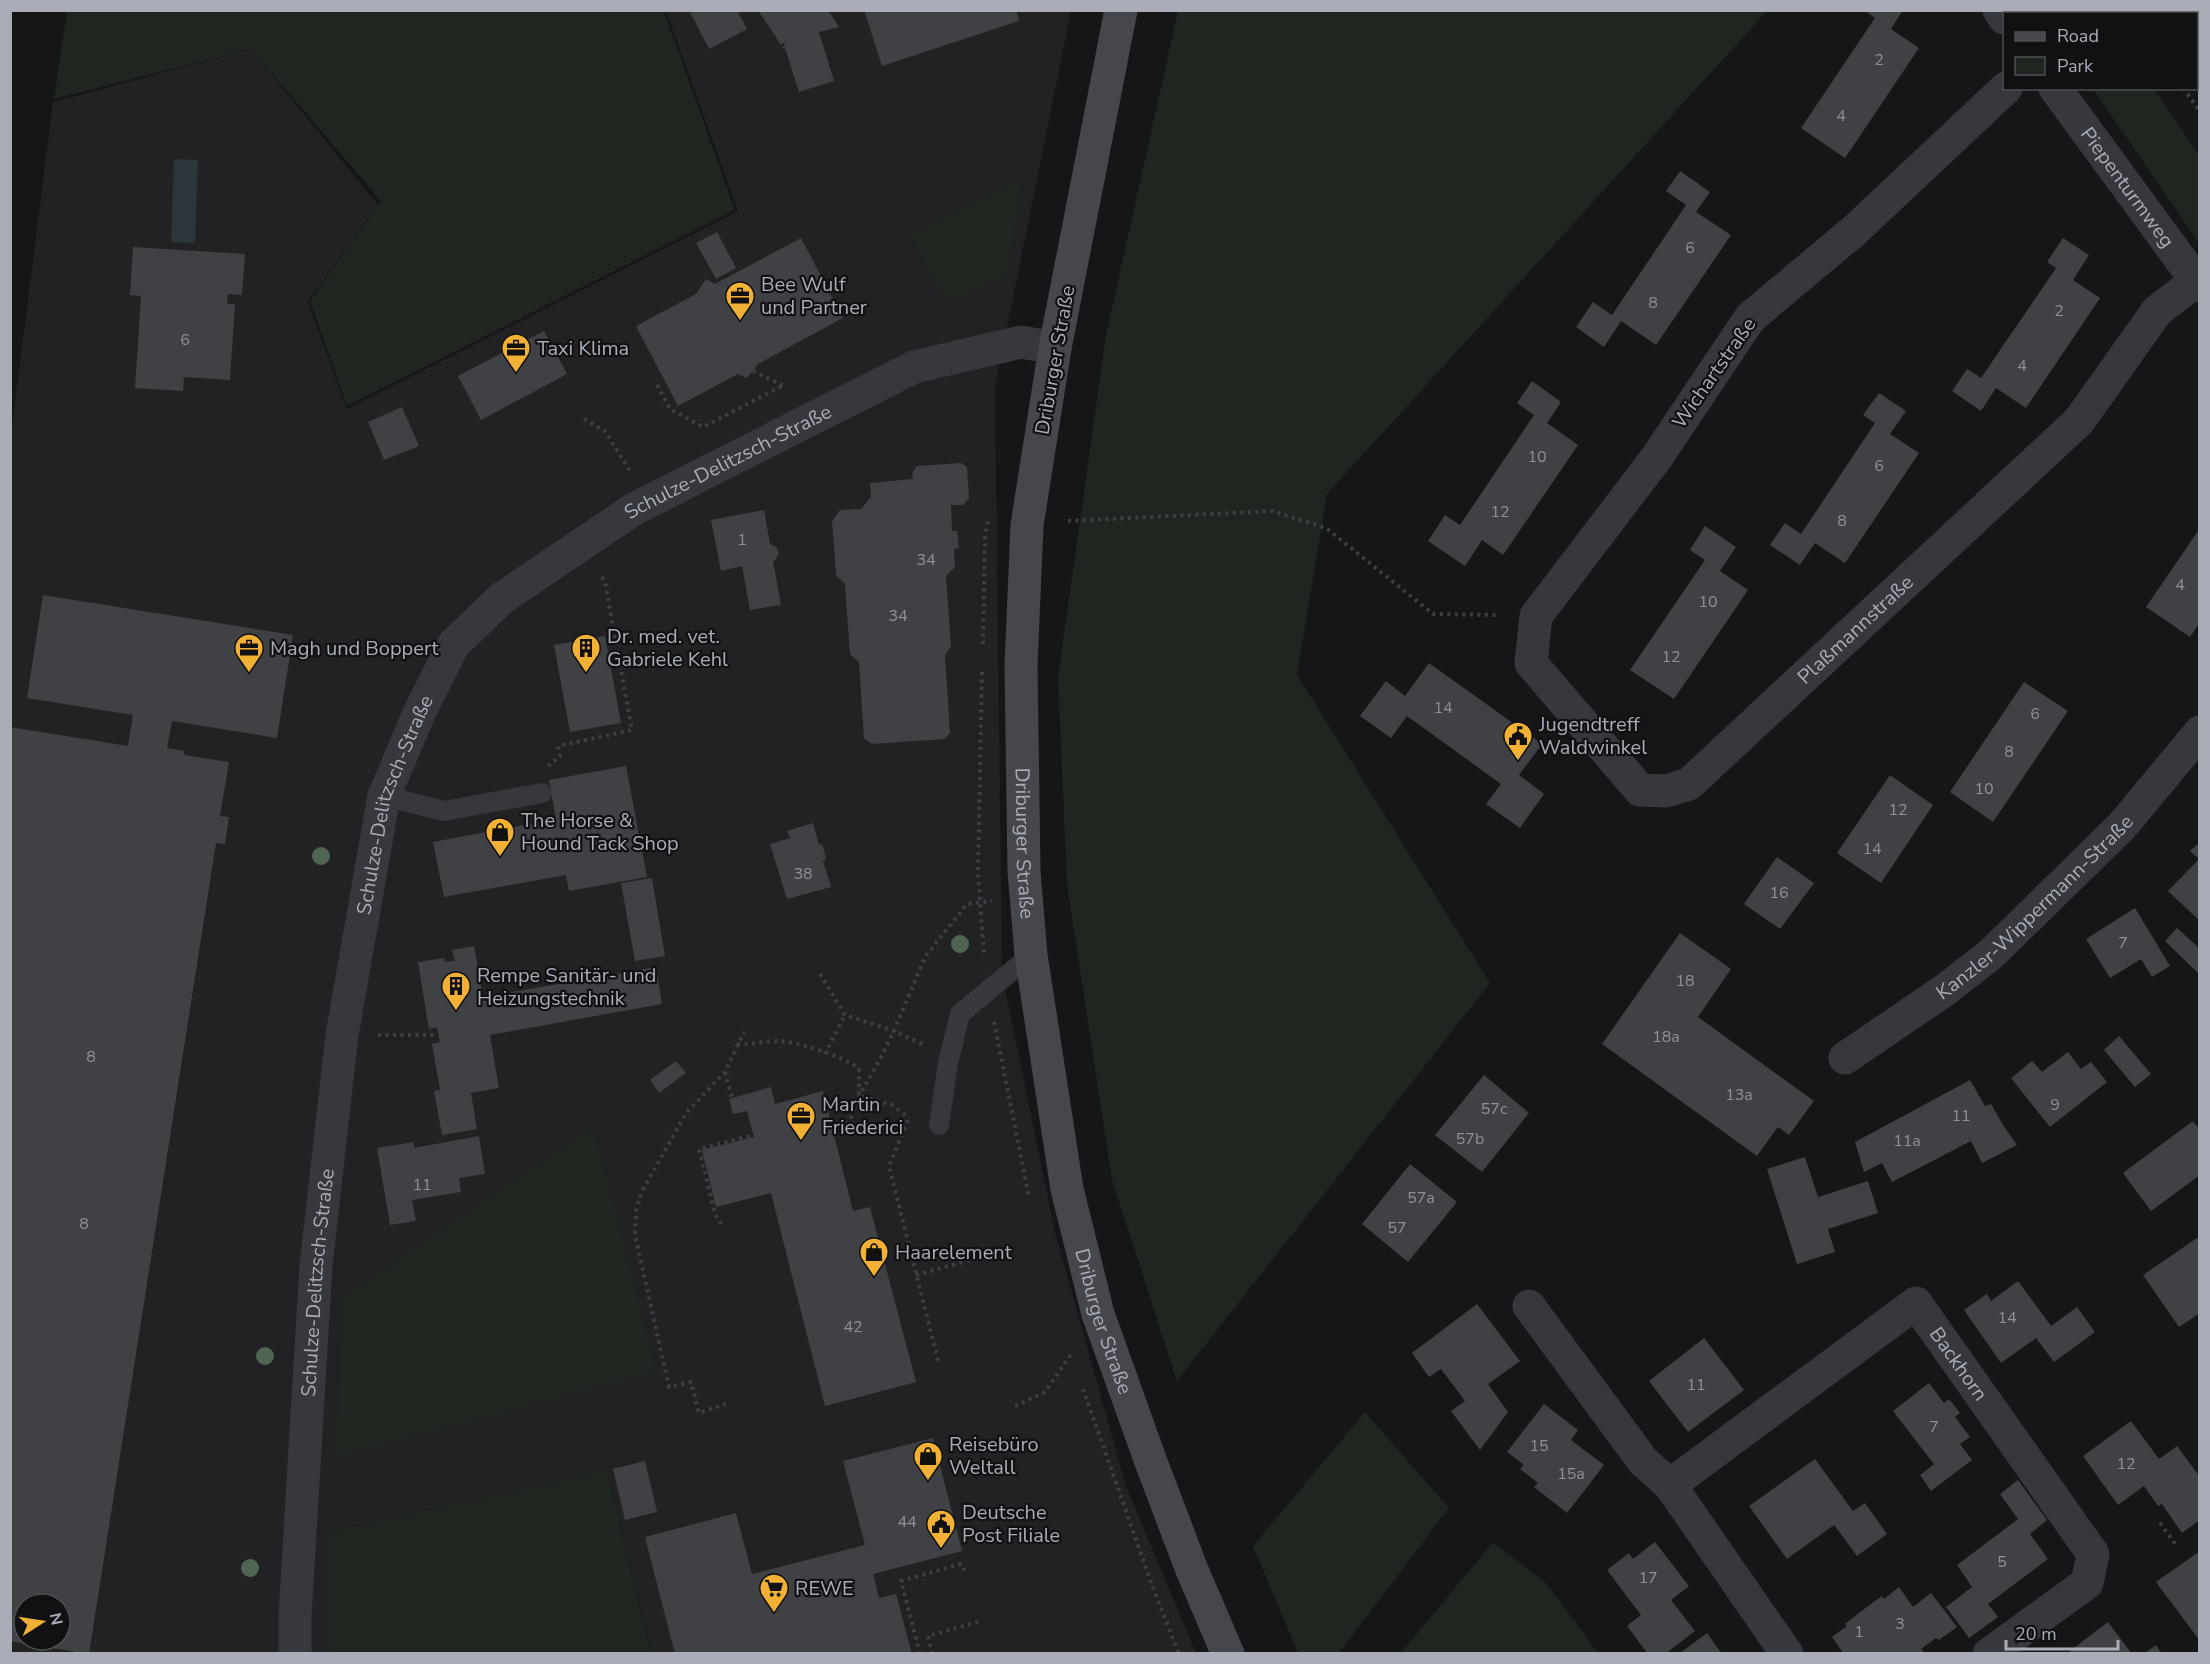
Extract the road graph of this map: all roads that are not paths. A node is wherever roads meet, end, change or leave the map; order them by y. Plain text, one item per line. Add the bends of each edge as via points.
1 (1121, 10) edge
2 (2004, 90) edge
3 (2056, 90) edge
4 (2198, 284) edge
5 (1055, 348) junction
6 (1536, 616) joint
7 (2199, 732) edge
8 (542, 793) dead end
9 (384, 796) junction
10 (1031, 955) junction
11 (1845, 1058) dead end
12 (939, 1125) dead end
13 (1529, 1306) dead end
14 (1670, 1485) junction
15 (295, 1653) edge
16 (1228, 1653) edge
17 (1787, 1653) edge
18 (1989, 1653) edge

1 - 5 main road, Driburger Straße
2 - 6 street, Wichartstraße via 1855,230 1750,318 1656,457
3 - 4 street, Piepenturmweg
4 - 6 street, Plaßmannstraße via 2157,311 2079,422 1689,784 1666,791 1641,790 1531,663
5 - 9 street, Schulze-Delitzsch-Straße via 1021,342 914,367 634,509 502,598 454,644
5 - 10 main road, Driburger Straße via 1027,525 1021,653 1024,862
7 - 11 street, Kanzler-Wippermann-Straße via 2122,826 1991,954
8 - 9 lane via 444,811
9 - 15 street, Schulze-Delitzsch-Straße via 342,1035 316,1265
10 - 12 lane via 960,1014
10 - 16 main road, Driburger Straße via 1066,1189 1098,1314 1192,1570
13 - 14 street via 1643,1461
14 - 17 street
14 - 18 street, Backhorn via 1916,1303 2093,1554 2087,1582

